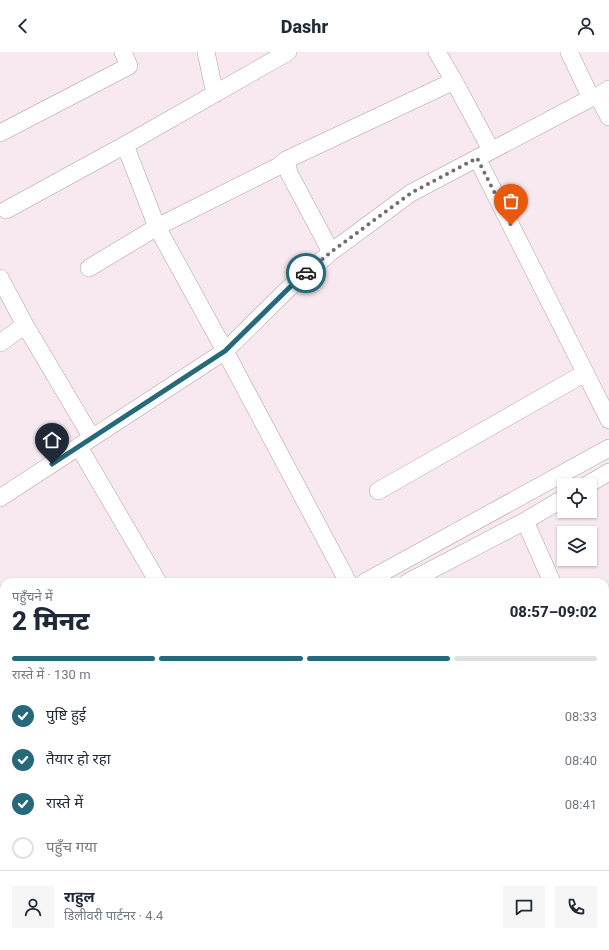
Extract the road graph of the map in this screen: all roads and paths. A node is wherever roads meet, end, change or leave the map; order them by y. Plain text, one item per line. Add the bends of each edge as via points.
1 (123, 52) edge
2 (206, 52) edge
3 (288, 52) edge
4 (436, 52) edge
5 (569, 52) edge
6 (454, 81) junction
7 (216, 94) junction
8 (599, 94) edge
9 (609, 118) edge
10 (0, 133) edge
11 (125, 145) junction
12 (484, 154) junction
13 (286, 160) junction
14 (6, 210) dead end
15 (157, 227) junction
16 (331, 252) junction
17 (89, 268) dead end
18 (0, 278) edge
19 (25, 325) junction
20 (0, 343) edge
21 (225, 351) junction
22 (585, 373) junction
23 (609, 420) edge
24 (85, 442) junction
25 (609, 448) edge
26 (609, 472) edge
27 (597, 479) edge
28 (378, 491) dead end
29 (0, 498) edge
30 (557, 502) edge
31 (525, 521) junction
32 (156, 578) edge
33 (346, 578) edge
34 (373, 578) edge
35 (416, 578) edge
36 (550, 578) edge

1 - 10 street via 129,66
2 - 7 street
3 - 7 street
4 - 6 street
5 - 8 street
6 - 12 street
6 - 13 street
7 - 11 street
8 - 9 street
8 - 12 street
11 - 14 street
11 - 15 street
12 - 16 street via 411,193
12 - 22 street
13 - 15 street via 279,166
13 - 16 street via 289,174
15 - 17 street
15 - 21 street
16 - 21 street via 289,288
18 - 19 street
19 - 20 street
19 - 24 street
21 - 24 street
21 - 33 street
22 - 23 street
22 - 28 street
24 - 29 street
24 - 32 street
25 - 34 street
26 - 27 street
30 - 31 street
31 - 35 street
31 - 36 street

